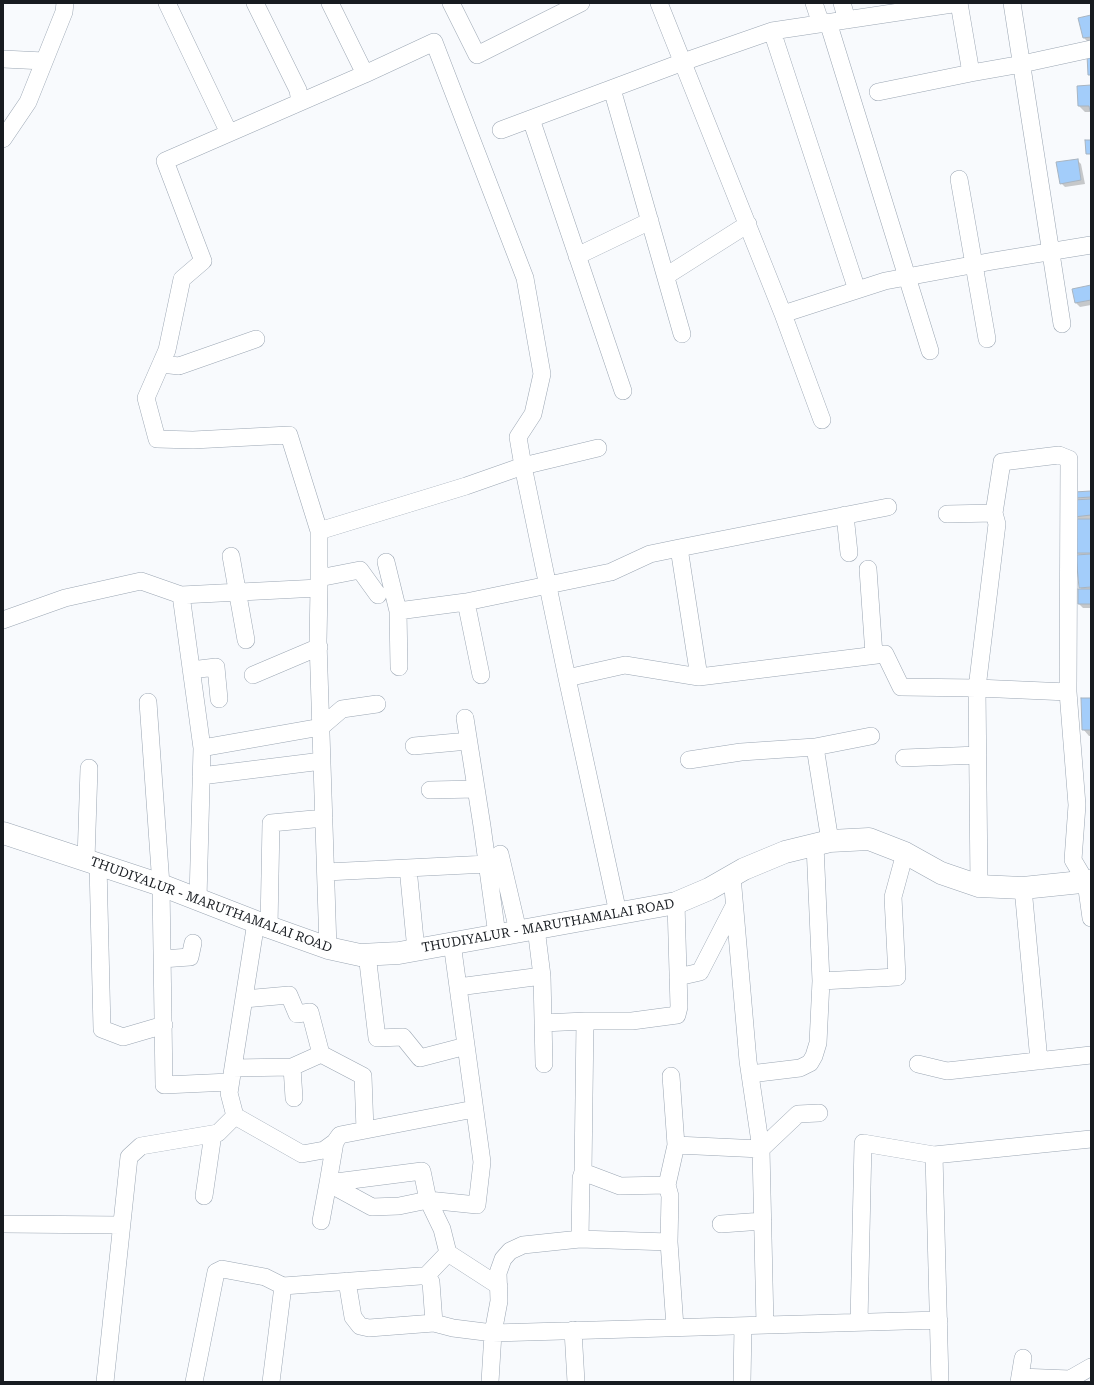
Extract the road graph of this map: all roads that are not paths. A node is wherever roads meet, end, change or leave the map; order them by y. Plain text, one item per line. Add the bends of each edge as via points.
1 (65, 3) edge
2 (167, 3) edge
3 (254, 3) edge
4 (331, 3) edge
5 (451, 3) edge
6 (581, 3) edge
7 (659, 3) edge
8 (814, 3) edge
9 (842, 3) edge
10 (959, 3) edge
11 (1012, 3) edge
12 (901, 7) edge
13 (847, 20) junction
14 (825, 23) junction
15 (772, 31) junction
16 (1091, 49) edge
17 (3, 59) edge
18 (44, 61) junction
19 (683, 62) junction
20 (1022, 64) junction
21 (971, 73) junction
22 (365, 74) junction
23 (612, 89) junction
24 (878, 92) dead end
25 (300, 102) junction
26 (531, 119) junction
27 (501, 130) dead end
28 (229, 133) junction
29 (3, 139) edge
30 (959, 179) dead end
31 (650, 221) junction
32 (748, 224) junction
33 (1091, 246) edge
34 (1051, 252) junction
35 (577, 256) junction
36 (974, 264) junction
37 (666, 276) junction
38 (908, 277) junction
39 (857, 290) junction
40 (784, 314) junction
41 (1062, 324) dead end
42 (682, 334) dead end
43 (256, 339) dead end
44 (988, 340) dead end
45 (930, 351) dead end
46 (161, 364) junction
47 (622, 391) dead end
48 (822, 420) dead end
49 (598, 448) dead end
50 (523, 466) junction
51 (888, 507) dead end
52 (994, 513) junction
53 (947, 514) dead end
54 (845, 515) junction
55 (319, 531) junction
56 (679, 548) junction
57 (850, 554) dead end
58 (231, 556) dead end
59 (386, 562) dead end
60 (868, 570) dead end
61 (319, 583) junction
62 (548, 585) junction
63 (238, 592) junction
64 (181, 595) junction
65 (378, 595) dead end
66 (466, 602) junction
67 (398, 611) junction
68 (3, 620) edge
69 (246, 640) dead end
70 (319, 647) junction
71 (874, 655) junction
72 (399, 667) dead end
73 (191, 670) junction
74 (253, 675) dead end
75 (481, 675) dead end
76 (699, 677) junction
77 (567, 678) junction
78 (977, 688) junction
79 (1068, 692) junction
80 (219, 699) dead end
81 (148, 702) dead end
82 (377, 704) dead end
83 (465, 718) dead end
84 (321, 727) junction
85 (871, 736) dead end
86 (468, 741) junction
87 (414, 746) dead end
88 (815, 747) junction
89 (202, 748) junction
90 (978, 755) junction
91 (904, 758) dead end
92 (689, 760) dead end
93 (322, 761) junction
94 (89, 768) dead end
95 (201, 776) junction
96 (476, 789) junction
97 (430, 790) dead end
98 (324, 818) junction
99 (3, 833) edge
100 (823, 843) junction
101 (905, 853) junction
102 (494, 859) junction
103 (92, 862) junction
104 (408, 868) junction
105 (326, 872) junction
106 (732, 876) junction
107 (1088, 882) edge
108 (161, 885) junction
109 (979, 886) junction
110 (1023, 888) junction
111 (198, 899) junction
112 (676, 904) junction
113 (734, 905) junction
114 (618, 913) junction
115 (1091, 918) edge
116 (263, 925) junction
117 (527, 930) junction
118 (497, 935) junction
119 (193, 943) dead end
120 (452, 943) junction
121 (328, 948) junction
122 (416, 950) junction
123 (367, 954) junction
124 (162, 959) junction
125 (542, 976) junction
126 (678, 978) junction
127 (821, 981) junction
128 (458, 987) junction
129 (244, 999) junction
130 (585, 1021) junction
131 (543, 1023) junction
132 (164, 1026) junction
133 (466, 1046) junction
134 (320, 1054) junction
135 (1091, 1055) edge
136 (1039, 1061) junction
137 (544, 1064) dead end
138 (918, 1064) dead end
139 (292, 1068) junction
140 (750, 1074) junction
141 (232, 1075) junction
142 (671, 1076) dead end
143 (294, 1098) dead end
144 (474, 1109) junction
145 (818, 1113) dead end
146 (235, 1116) junction
147 (365, 1130) junction
148 (213, 1134) junction
149 (1091, 1139) edge
150 (335, 1142) junction
151 (676, 1145) junction
152 (761, 1149) junction
153 (934, 1155) junction
154 (584, 1172) junction
155 (328, 1183) junction
156 (667, 1185) junction
157 (204, 1196) dead end
158 (428, 1200) junction
159 (321, 1221) dead end
160 (763, 1221) junction
161 (3, 1224) edge
162 (721, 1224) dead end
163 (121, 1225) junction
164 (580, 1239) junction
165 (669, 1242) junction
166 (448, 1253) junction
167 (426, 1276) junction
168 (347, 1281) junction
169 (283, 1286) junction
170 (499, 1286) junction
171 (938, 1320) junction
172 (859, 1322) junction
173 (434, 1323) junction
174 (765, 1325) junction
175 (743, 1326) junction
176 (675, 1328) junction
177 (573, 1330) junction
178 (492, 1333) junction
179 (1022, 1358) dead end
180 (1091, 1366) edge
181 (1019, 1380) edge
182 (105, 1382) edge
183 (194, 1382) edge
184 (271, 1382) edge
185 (490, 1382) edge
186 (576, 1382) edge
187 (742, 1382) edge
188 (940, 1382) edge

1 - 18 street via 64,12
2 - 28 street
3 - 25 street via 298,90
4 - 22 street
5 - 6 street via 477,55
7 - 19 street
8 - 14 street
9 - 13 street
10 - 12 street
10 - 21 street
11 - 20 street
12 - 13 street
13 - 14 street
14 - 15 street
14 - 38 street
15 - 19 street
15 - 39 street
16 - 20 street
17 - 18 street
18 - 29 street via 28,102
19 - 23 street
19 - 32 street
20 - 21 street
20 - 34 street
21 - 24 street
22 - 25 street
22 - 50 street via 434,42 525,278 542,374 533,414 518,437
23 - 26 street
23 - 31 street
25 - 28 street
26 - 27 street
26 - 35 street
28 - 46 street via 165,161 203,261 182,279 167,350
30 - 36 street
31 - 35 street
31 - 37 street
32 - 37 street
32 - 40 street
33 - 34 street
34 - 36 street
34 - 41 street
35 - 47 street
36 - 38 street
36 - 44 street
37 - 42 street
38 - 39 street
38 - 45 street
39 - 40 street
40 - 48 street
43 - 46 street via 179,366
46 - 55 street via 146,398 157,439 193,440 289,435
49 - 50 street
50 - 55 street
50 - 62 street
51 - 54 street
52 - 53 street
52 - 78 street via 997,524
52 - 79 street via 1002,462 1059,455 1069,459
54 - 56 street
54 - 57 street
55 - 61 street
56 - 62 street via 650,554 611,572
56 - 76 street
58 - 63 street
59 - 67 street
60 - 71 street
61 - 63 street
61 - 65 street via 360,570
61 - 70 street
62 - 66 street
62 - 77 street
63 - 64 street
63 - 69 street
64 - 68 street via 141,581 65,598
64 - 73 street
66 - 67 street
66 - 75 street
67 - 72 street
70 - 74 street
70 - 84 street
71 - 76 street
71 - 78 street via 886,654 901,687
73 - 80 street via 216,668
73 - 89 street
76 - 77 street via 625,665
77 - 114 street
78 - 79 street
78 - 90 street
79 - 107 street via 1077,805 1073,860
81 - 108 street
82 - 84 street via 342,709
83 - 86 street
84 - 89 street
84 - 93 street
85 - 88 street
86 - 87 street
86 - 96 street
88 - 92 street via 741,752
88 - 100 street
89 - 95 street
90 - 91 street
90 - 109 street
93 - 95 street
93 - 98 street
94 - 103 street
95 - 111 street
96 - 97 street
96 - 102 street
98 - 105 street
98 - 116 street via 271,823
99 - 103 main road, THUDIYALUR - MARUTHAMALAI ROAD
100 - 101 main road, THUDIYALUR - MARUTHAMALAI ROAD via 869,839
100 - 106 main road, THUDIYALUR - MARUTHAMALAI ROAD via 784,852
100 - 127 street
101 - 109 main road, THUDIYALUR - MARUTHAMALAI ROAD via 941,873
101 - 127 street via 893,897 897,977
102 - 104 street
102 - 117 street
102 - 118 street
103 - 108 main road, THUDIYALUR - MARUTHAMALAI ROAD
103 - 132 street via 102,1029 123,1037
104 - 105 street
104 - 122 street
105 - 121 street
106 - 112 main road, THUDIYALUR - MARUTHAMALAI ROAD
106 - 113 street
107 - 110 main road, THUDIYALUR - MARUTHAMALAI ROAD
107 - 115 street
108 - 111 main road, THUDIYALUR - MARUTHAMALAI ROAD
108 - 124 street
109 - 110 main road, THUDIYALUR - MARUTHAMALAI ROAD
110 - 136 street
111 - 116 main road, THUDIYALUR - MARUTHAMALAI ROAD
112 - 114 main road, THUDIYALUR - MARUTHAMALAI ROAD
112 - 126 street
113 - 126 street via 700,972
113 - 140 street
114 - 117 main road, THUDIYALUR - MARUTHAMALAI ROAD
116 - 121 main road, THUDIYALUR - MARUTHAMALAI ROAD
116 - 129 street
117 - 118 main road, THUDIYALUR - MARUTHAMALAI ROAD
117 - 125 street
118 - 120 main road, THUDIYALUR - MARUTHAMALAI ROAD
119 - 124 street via 190,957
120 - 122 main road, THUDIYALUR - MARUTHAMALAI ROAD
120 - 128 street
121 - 123 main road, THUDIYALUR - MARUTHAMALAI ROAD
122 - 123 main road, THUDIYALUR - MARUTHAMALAI ROAD
123 - 133 street via 377,1038 403,1037 420,1058
124 - 132 street
125 - 128 street
125 - 131 street
126 - 130 street via 677,1015 632,1021
127 - 140 street via 818,1043 810,1063 800,1068
128 - 133 street
129 - 134 street via 289,995 298,1014 310,1012
129 - 141 street
130 - 131 street
130 - 154 street
131 - 137 street
132 - 141 street via 164,1085
133 - 144 street
134 - 139 street
134 - 147 street via 363,1076
135 - 136 street
136 - 138 street via 947,1071
139 - 141 street
139 - 143 street
140 - 152 street
141 - 146 street via 229,1093
142 - 151 street
144 - 147 street
144 - 158 street via 482,1162 477,1205
145 - 152 street via 798,1114
146 - 148 street via 218,1133
146 - 150 street via 302,1154 324,1150
147 - 150 street via 340,1135
148 - 157 street
148 - 163 street via 141,1146 129,1157
149 - 153 street
150 - 155 street
151 - 152 street
151 - 156 street
152 - 160 street
153 - 171 street
153 - 172 street via 863,1143
154 - 156 street via 620,1186
154 - 164 street via 581,1178
155 - 158 street via 372,1207 399,1206
155 - 158 street via 422,1171
155 - 159 street
156 - 165 street via 670,1196
158 - 166 street via 442,1229
160 - 162 street
160 - 174 street
161 - 163 street
163 - 182 street
164 - 165 street
164 - 170 street via 523,1245 510,1251 503,1259 498,1273
165 - 176 street
166 - 167 street
166 - 170 street
167 - 168 street
167 - 173 street via 431,1282
168 - 169 street
168 - 173 street via 353,1317 360,1326 369,1328
169 - 183 street via 265,1277 222,1269 216,1272
169 - 184 street
170 - 178 street via 499,1301
171 - 172 street
171 - 188 street
172 - 174 street
173 - 178 street
174 - 175 street
175 - 176 street
175 - 187 street
176 - 177 street
177 - 178 street
177 - 186 street
178 - 185 street
179 - 181 street
180 - 181 street via 1070,1380

